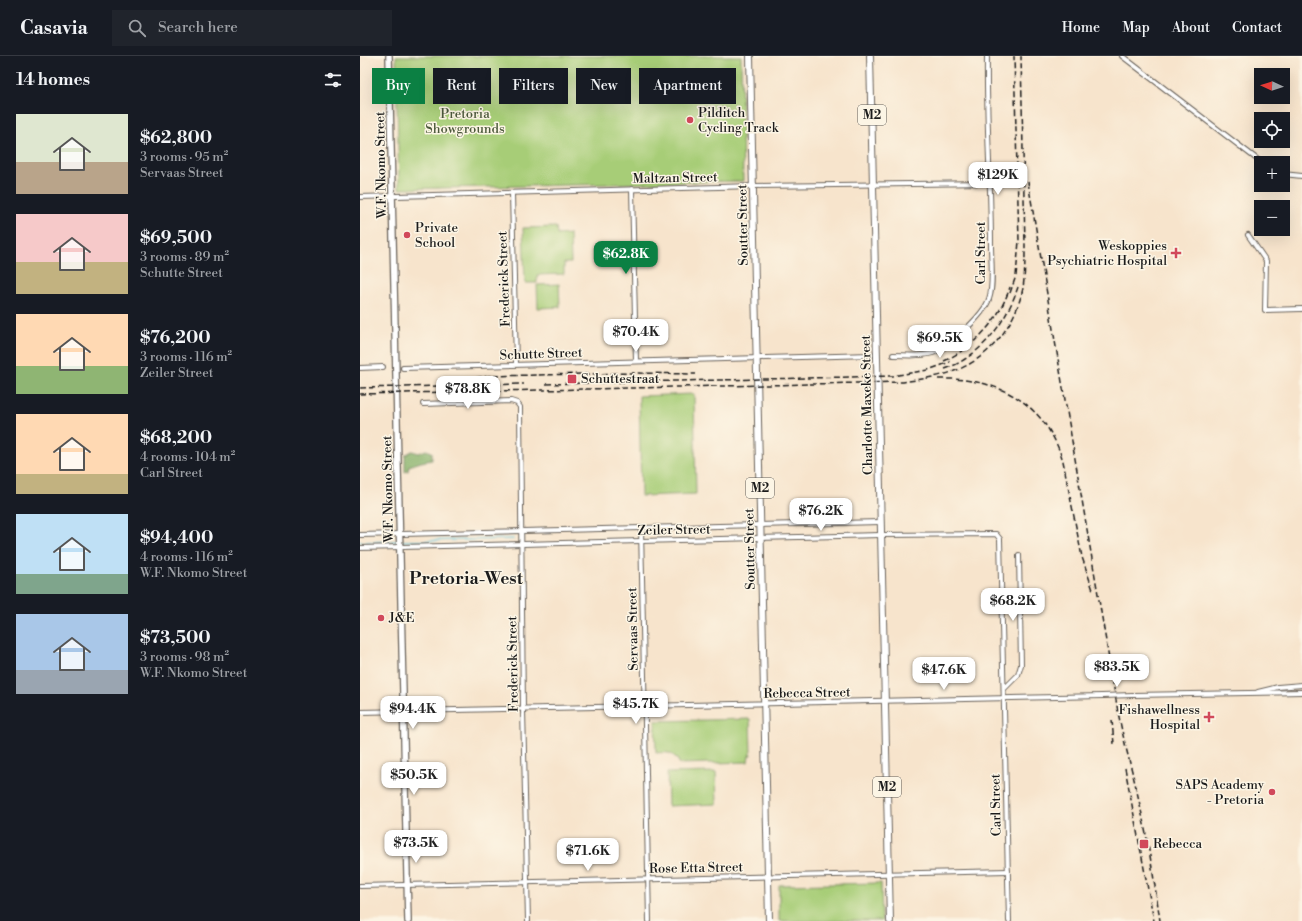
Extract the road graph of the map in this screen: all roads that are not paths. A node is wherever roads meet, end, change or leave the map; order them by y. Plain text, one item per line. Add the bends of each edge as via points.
1 (389, 56) edge
2 (750, 56) edge
3 (870, 56) edge
4 (987, 56) edge
5 (1122, 56) edge
6 (1254, 157) edge
7 (1290, 175) edge
8 (1302, 176) edge
9 (990, 183) junction
10 (873, 184) junction
11 (754, 186) junction
12 (632, 189) junction
13 (512, 193) junction
14 (392, 196) junction
15 (360, 197) edge
16 (1248, 235) dead end
17 (1302, 310) edge
18 (871, 354) dead end
19 (893, 355) dead end
20 (756, 357) junction
21 (636, 361) junction
22 (516, 364) junction
23 (360, 368) edge
24 (383, 368) dead end
25 (403, 368) dead end
26 (422, 404) dead end
27 (881, 522) junction
28 (760, 526) junction
29 (641, 528) junction
30 (522, 531) junction
31 (988, 533) joint
32 (360, 535) edge
33 (400, 535) junction
34 (881, 535) junction
35 (761, 538) junction
36 (642, 541) junction
37 (521, 543) junction
38 (400, 547) junction
39 (360, 548) edge
40 (1019, 555) dead end
41 (1302, 685) edge
42 (1004, 689) junction
43 (1255, 692) junction
44 (1302, 692) edge
45 (1004, 698) junction
46 (885, 701) junction
47 (764, 704) junction
48 (644, 706) junction
49 (523, 709) junction
50 (404, 711) junction
51 (360, 712) edge
52 (1008, 871) junction
53 (889, 874) junction
54 (768, 876) junction
55 (648, 878) junction
56 (527, 882) junction
57 (407, 885) junction
58 (360, 886) edge
59 (408, 921) edge
60 (528, 921) edge
61 (649, 921) edge
62 (769, 921) edge
63 (890, 921) edge
64 (1009, 921) edge

1 - 14 main road, W.F. Nkomo Street
2 - 11 main road, Soutter Street / M2
3 - 10 main road, Charlotte Maxeke Street / M2
4 - 9 street, Carl Street
5 - 6 street
7 - 8 street
9 - 10 street, Maltzan Street
9 - 19 street, Carl Street via 991,294 987,304 954,340 933,353
10 - 11 street, Maltzan Street
10 - 27 main road, Charlotte Maxeke Street / M2
11 - 12 street, Maltzan Street
11 - 20 main road, Soutter Street / M2
12 - 13 street, Maltzan Street
12 - 21 street
13 - 14 street, Maltzan Street
13 - 22 street, Frederick Street
14 - 15 street, Maltzan Street
14 - 33 main road, W.F. Nkomo Street
16 - 17 street via 1266,261 1265,310
18 - 20 street, Schutte Street
20 - 21 street, Schutte Street
20 - 28 main road, Soutter Street / M2
21 - 22 street, Schutte Street
22 - 25 street, Schutte Street
23 - 24 street
26 - 30 street, Frederick Street via 511,401 517,403 520,407
27 - 28 street, Zeiler Street
27 - 34 main road, Charlotte Maxeke Street / M2
28 - 29 street, Zeiler Street
28 - 35 main road, Soutter Street / M2
29 - 30 street, Zeiler Street
29 - 36 street, Servaas Street
30 - 33 street, Zeiler Street
30 - 37 street, Frederick Street
31 - 34 street, Zeiler Street
31 - 42 street, Carl Street via 996,534 1000,539
32 - 33 street, Zeiler Street
33 - 38 main road, W.F. Nkomo Street
34 - 35 street, Zeiler Street
34 - 46 main road, Charlotte Maxeke Street / M2
35 - 36 street, Zeiler Street
35 - 47 main road, Soutter Street / M2
36 - 37 street, Zeiler Street
36 - 48 street, Servaas Street
37 - 38 street, Zeiler Street
37 - 49 street, Frederick Street
38 - 39 street, Zeiler Street
38 - 50 main road, W.F. Nkomo Street
40 - 42 street via 1021,665 1018,675
41 - 43 street, Rebecca Street
42 - 45 street, Carl Street
43 - 44 street, Rebecca Street
43 - 45 street, Rebecca Street, bridge
45 - 46 street, Rebecca Street
45 - 52 street, Carl Street
46 - 47 street, Rebecca Street
46 - 53 main road, Charlotte Maxeke Street / M2
47 - 48 street, Rebecca Street
47 - 54 main road, Soutter Street / M2
48 - 49 street, Rebecca Street
48 - 55 street, Servaas Street
49 - 50 street, Rebecca Street
49 - 56 street, Frederick Street
50 - 51 street, Rebecca Street
50 - 57 main road, W.F. Nkomo Street
52 - 53 street, Rose Etta Street
52 - 64 street, Carl Street
53 - 54 street, Rose Etta Street
53 - 63 main road, Charlotte Maxeke Street / M2
54 - 55 street, Rose Etta Street
54 - 62 main road, Soutter Street / M2
55 - 56 street, Rose Etta Street
55 - 61 street, Servaas Street
56 - 57 street, Rose Etta Street
56 - 60 street, Frederick Street
57 - 58 street, Rose Etta Street
57 - 59 main road, W.F. Nkomo Street

